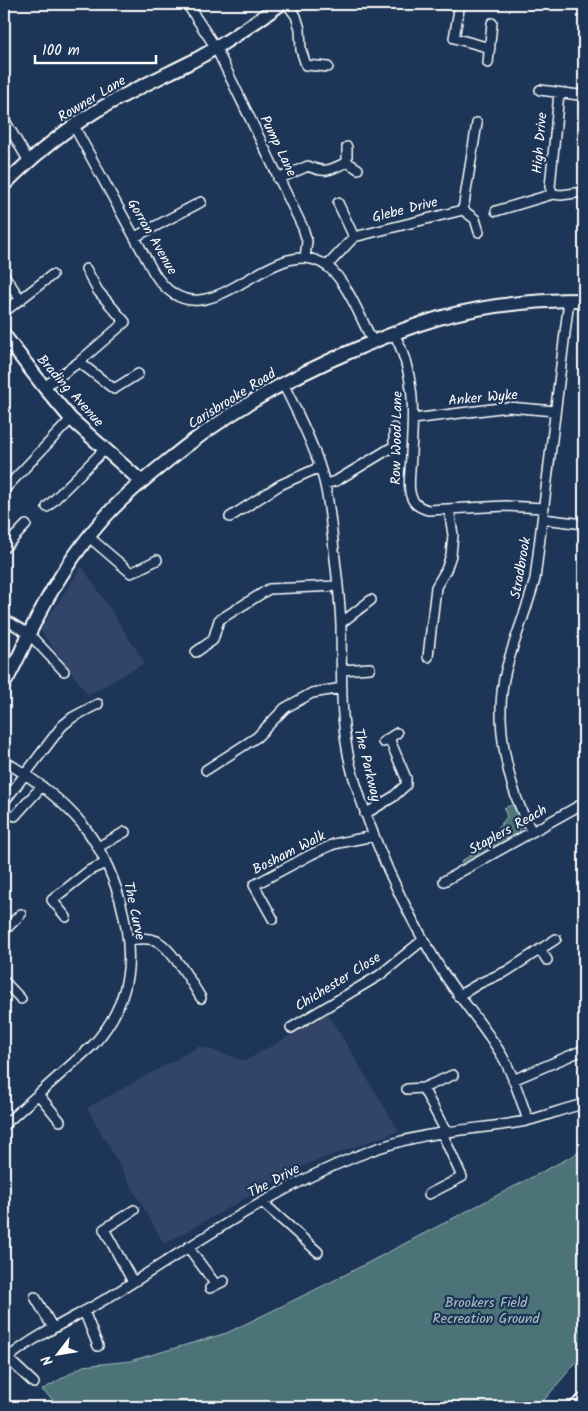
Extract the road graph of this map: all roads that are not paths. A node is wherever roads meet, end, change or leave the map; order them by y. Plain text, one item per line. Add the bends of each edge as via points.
1 (187, 4) edge
2 (460, 4) edge
3 (279, 5) edge
4 (492, 23) dead end
5 (216, 48) junction
6 (490, 48) junction
7 (488, 63) dead end
8 (328, 67) dead end
9 (540, 90) dead end
10 (558, 93) junction
11 (579, 95) dead end
12 (4, 119) edge
13 (477, 123) dead end
14 (74, 126) junction
15 (347, 147) dead end
16 (28, 160) junction
17 (347, 162) junction
18 (358, 169) dead end
19 (278, 179) junction
20 (4, 185) edge
21 (584, 192) edge
22 (552, 194) junction
23 (201, 202) dead end
24 (338, 203) dead end
25 (463, 210) junction
26 (496, 212) dead end
27 (479, 232) dead end
28 (354, 236) junction
29 (135, 238) junction
30 (305, 258) junction
31 (326, 266) junction
32 (86, 269) dead end
33 (4, 275) edge
34 (52, 275) dead end
35 (21, 300) junction
36 (569, 300) junction
37 (584, 300) edge
38 (4, 312) edge
39 (394, 333) junction
40 (4, 335) edge
41 (373, 342) junction
42 (79, 362) junction
43 (138, 374) dead end
44 (284, 383) junction
45 (44, 387) junction
46 (555, 411) junction
47 (71, 419) junction
48 (413, 419) junction
49 (394, 428) dead end
50 (104, 450) junction
51 (320, 467) junction
52 (142, 482) junction
53 (325, 484) junction
54 (4, 490) edge
55 (47, 506) dead end
56 (544, 508) junction
57 (450, 509) junction
58 (230, 516) dead end
59 (543, 519) junction
60 (584, 524) edge
61 (26, 525) dead end
62 (89, 537) junction
63 (4, 548) edge
64 (158, 560) dead end
65 (338, 586) junction
66 (371, 600) dead end
67 (4, 619) edge
68 (341, 623) junction
69 (29, 634) junction
70 (196, 652) dead end
71 (428, 657) dead end
72 (370, 668) dead end
73 (342, 670) junction
74 (64, 671) dead end
75 (4, 684) edge
76 (342, 688) junction
77 (98, 704) dead end
78 (390, 738) dead end
79 (4, 761) edge
80 (206, 770) dead end
81 (26, 774) junction
82 (42, 786) junction
83 (4, 802) edge
84 (584, 803) edge
85 (365, 814) junction
86 (15, 816) dead end
87 (125, 832) dead end
88 (532, 832) junction
89 (373, 836) junction
90 (98, 847) junction
91 (106, 863) junction
92 (444, 880) dead end
93 (20, 914) dead end
94 (66, 916) dead end
95 (273, 919) dead end
96 (4, 931) edge
97 (556, 939) dead end
98 (129, 940) junction
99 (423, 940) junction
100 (540, 949) junction
101 (548, 960) dead end
102 (4, 981) edge
103 (458, 996) junction
104 (201, 998) dead end
105 (21, 999) dead end
106 (291, 1028) dead end
107 (581, 1051) dead end
108 (453, 1075) dead end
109 (513, 1080) junction
110 (423, 1088) junction
111 (407, 1089) dead end
112 (38, 1094) junction
113 (584, 1104) edge
114 (528, 1120) junction
115 (60, 1121) dead end
116 (4, 1125) edge
117 (444, 1132) junction
118 (429, 1194) dead end
119 (262, 1202) junction
120 (134, 1210) dead end
121 (188, 1247) junction
122 (318, 1252) dead end
123 (133, 1282) junction
124 (217, 1285) dead end
125 (35, 1297) dead end
126 (84, 1311) junction
127 (54, 1328) junction
128 (98, 1346) dead end
129 (6, 1356) edge
130 (34, 1383) dead end
131 (584, 1400) edge
132 (575, 1407) edge

1 - 5 street, Pump Lane
2 - 6 street via 454,38
3 - 5 street, Rowner Lane
3 - 8 street via 296,16 306,65
4 - 6 street
5 - 14 street, Rowner Lane
5 - 19 street, Pump Lane
6 - 7 street
9 - 10 street
10 - 11 street
10 - 22 street, High Drive
12 - 16 street
13 - 25 street
14 - 16 street, Rowner Lane
14 - 29 street, Gorran Avenue
15 - 17 street
16 - 20 street, Rowner Lane
17 - 18 street
17 - 19 street via 329,175 308,164
19 - 30 street, Pump Lane via 308,241
21 - 22 street
22 - 26 street
23 - 29 street
24 - 28 street
25 - 27 street via 475,219
25 - 28 street, Glebe Drive
28 - 31 street
29 - 30 street, Gorran Avenue via 162,285 187,299 213,298 279,262
30 - 31 street, Gorran Avenue
31 - 41 street, Gorran Avenue via 342,284
32 - 42 street via 98,291 125,322
33 - 35 street
34 - 35 street
35 - 38 street
36 - 37 street, Carisbrooke Road
36 - 39 street, Carisbrooke Road via 483,308
36 - 46 street, Stradbrook
39 - 41 street, Carisbrooke Road
39 - 48 street, Row Wood Lane via 408,368
40 - 45 street, Brading Avenue
41 - 44 street, Carisbrooke Road
42 - 43 street via 114,389
42 - 45 street
44 - 51 street, The Parkway
44 - 52 street, Carisbrooke Road via 206,431
45 - 47 street, Brading Avenue
46 - 48 street, Anker Wyke via 508,407
46 - 56 street, Stradbrook
47 - 50 street, Brading Avenue
47 - 54 street
48 - 57 street, Row Wood Lane via 409,490 413,502 428,510
49 - 53 street via 394,446 336,481
50 - 52 street, Brading Avenue
50 - 55 street
51 - 53 street, The Parkway
51 - 58 street via 280,485
52 - 62 street, Carisbrooke Road
53 - 65 street, The Parkway
56 - 57 street, Row Wood Lane
56 - 59 street, Stradbrook
57 - 71 street via 451,555 436,587
59 - 60 street
59 - 88 street, Stradbrook via 535,579 505,672 502,695 504,749 509,776
61 - 63 street
62 - 64 street via 131,573
62 - 69 street, Carisbrooke Road via 54,586
65 - 68 street, The Parkway
65 - 70 street via 269,589 219,620 213,640
66 - 68 street
67 - 69 street
68 - 73 street, The Parkway
69 - 74 street
69 - 75 street, Carisbrooke Road
72 - 73 street
73 - 76 street, The Parkway
76 - 80 street via 312,693 285,708 257,737
76 - 85 street, The Parkway via 346,750
77 - 81 street via 62,726
78 - 85 street via 406,785
79 - 81 street, The Curve
81 - 82 street, The Curve
81 - 83 street
82 - 86 street
82 - 90 street, The Curve via 82,825
84 - 88 street, Staplers Reach
85 - 89 street, The Parkway
87 - 90 street
88 - 92 street, Staplers Reach
89 - 95 street, Bosham Walk via 319,850 254,885
89 - 99 street, The Parkway
90 - 91 street, The Curve
91 - 94 street via 90,870 52,900
91 - 98 street, The Curve via 115,883
93 - 96 street
97 - 100 street
98 - 104 street via 146,938 157,941 181,965
98 - 112 street, The Curve via 129,966 115,1015 93,1045
99 - 103 street, The Parkway
99 - 106 street, Chichester Close via 380,975
100 - 101 street
100 - 103 street
102 - 105 street
103 - 109 street, The Parkway via 494,1044
107 - 109 street
108 - 110 street
109 - 114 street, The Parkway
110 - 111 street
110 - 117 street
112 - 115 street
112 - 116 street, The Curve
113 - 114 street, The Drive
114 - 117 street, The Drive
117 - 118 street via 462,1177
117 - 119 street, The Drive via 391,1144 357,1156
119 - 121 street, The Drive
119 - 122 street
120 - 123 street via 104,1228
121 - 123 street, The Drive
121 - 124 street
123 - 126 street, The Drive
125 - 127 street
126 - 127 street, The Drive
126 - 128 street
127 - 129 street, The Drive
129 - 130 street
131 - 132 street

